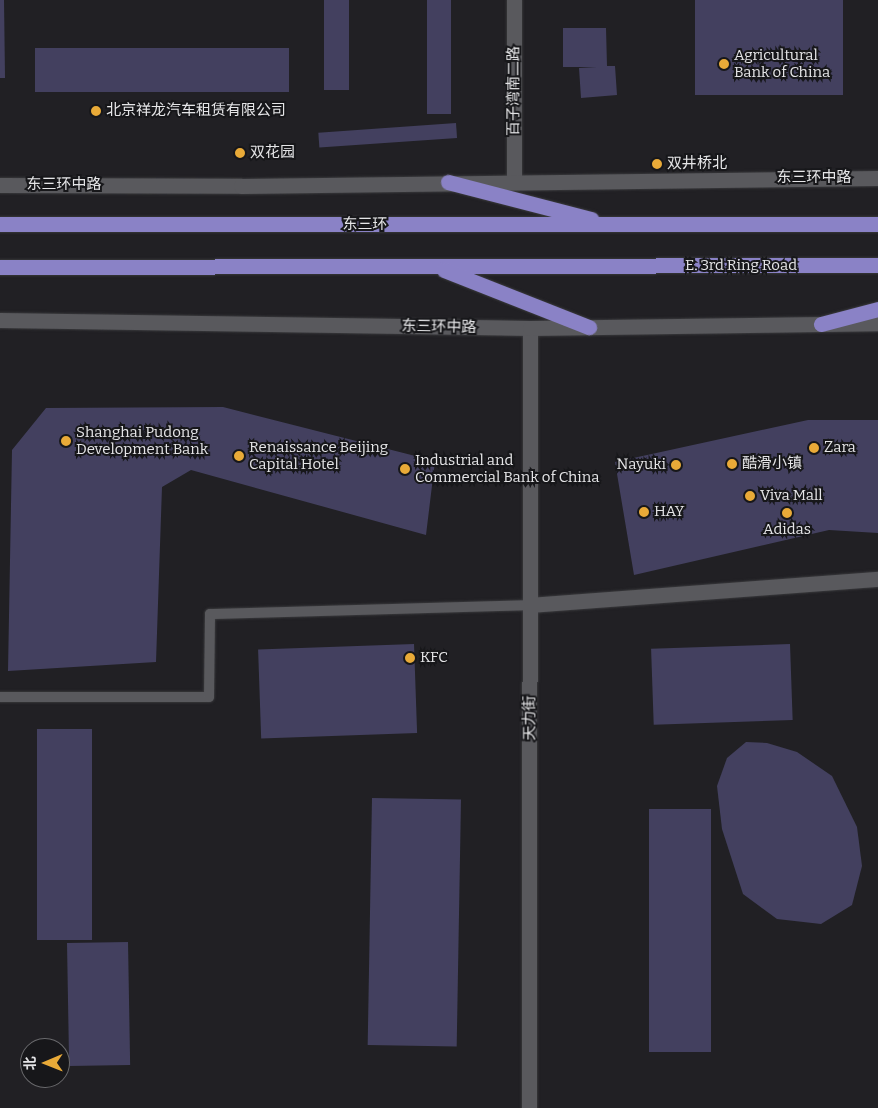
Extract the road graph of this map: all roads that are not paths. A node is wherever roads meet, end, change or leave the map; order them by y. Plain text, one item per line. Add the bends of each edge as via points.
1 (514, 0) edge
2 (878, 178) edge
3 (448, 182) junction
4 (514, 182) junction
5 (0, 185) edge
6 (0, 224) edge
7 (878, 224) edge
8 (611, 225) junction
9 (878, 265) edge
10 (436, 266) junction
11 (0, 267) edge
12 (878, 309) edge
13 (0, 320) edge
14 (878, 323) edge
15 (821, 324) junction
16 (588, 327) junction
17 (530, 328) junction
18 (878, 579) edge
19 (530, 605) junction
20 (0, 697) edge
21 (529, 1108) edge

1 - 4 street, 百子湾南二路
2 - 4 street, 东三环中路
3 - 4 street, 东三环中路
3 - 5 street, 东三环中路 via 241,186
3 - 8 highway
6 - 8 highway, 东三环
7 - 8 highway
9 - 10 highway
10 - 11 highway
10 - 16 highway
12 - 15 highway
13 - 17 street, 东三环中路
14 - 15 street, 东三环中路
15 - 16 street, 东三环中路
16 - 17 street, 东三环中路
17 - 19 street, 天力街
18 - 19 street
19 - 20 lane via 210,614 209,697
19 - 21 street, 天力街

